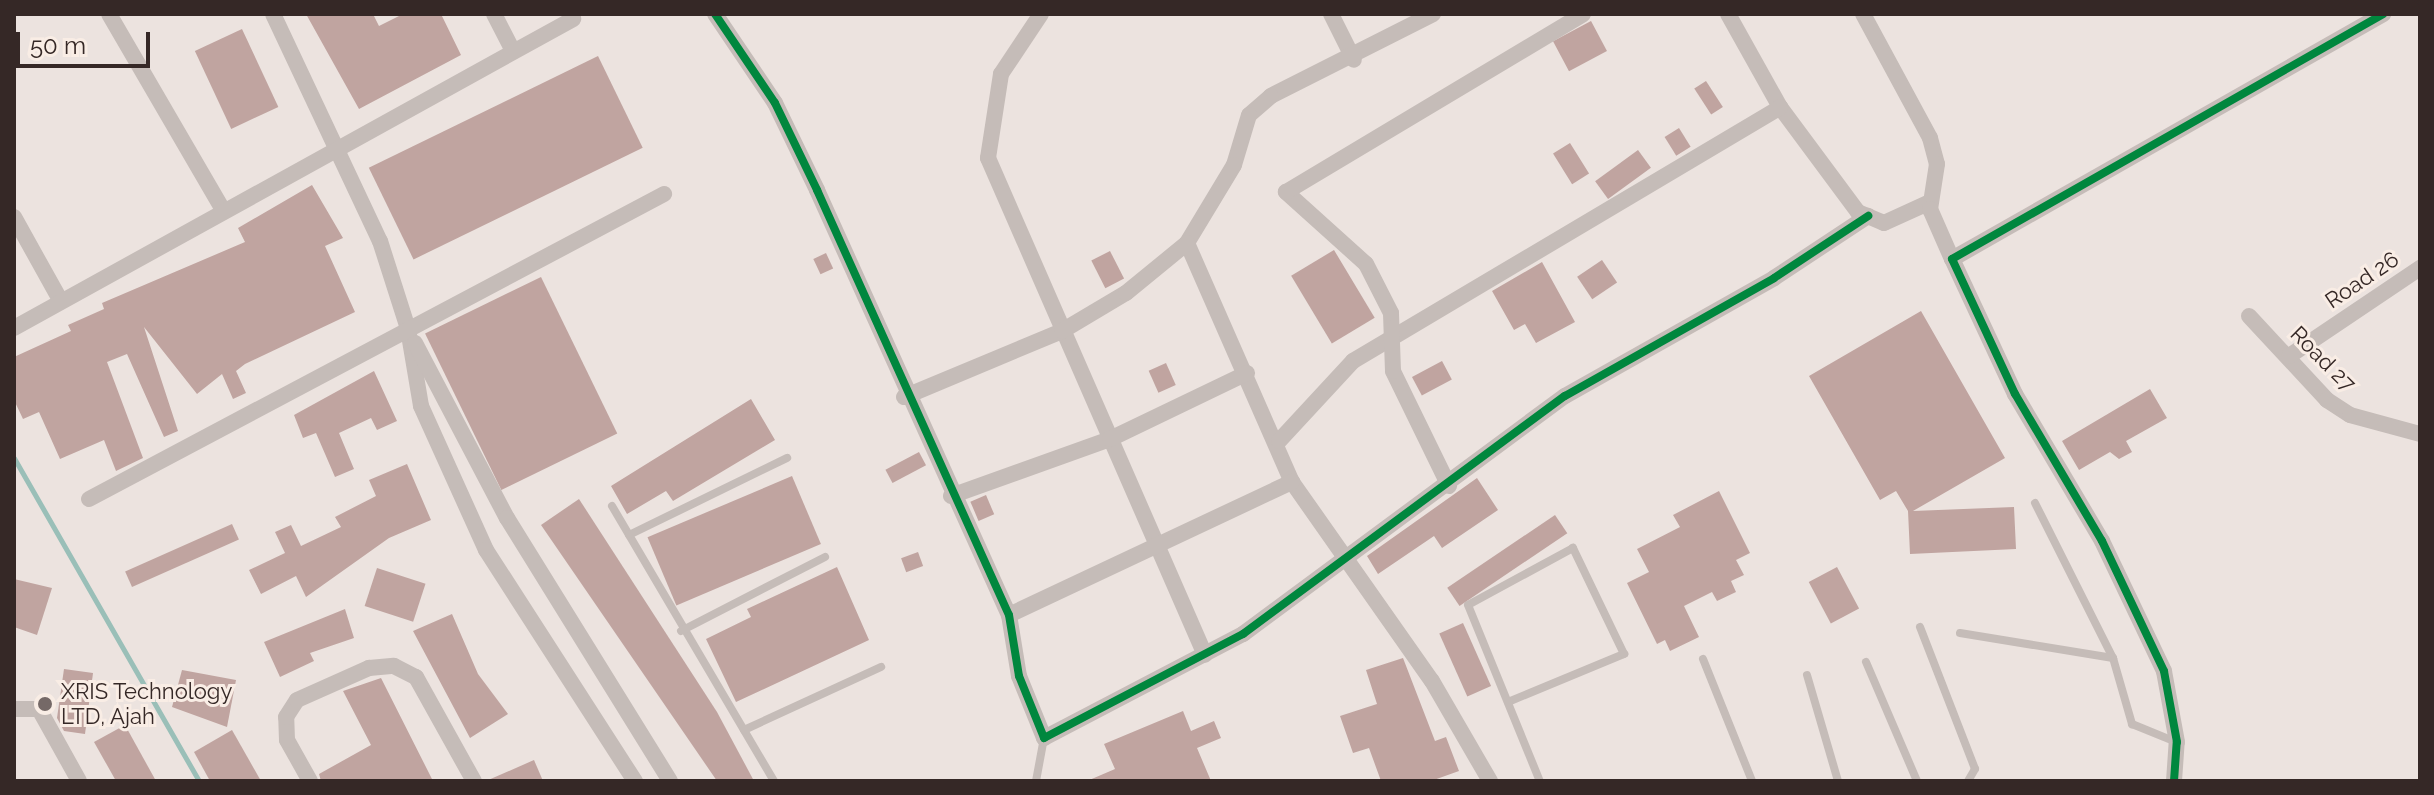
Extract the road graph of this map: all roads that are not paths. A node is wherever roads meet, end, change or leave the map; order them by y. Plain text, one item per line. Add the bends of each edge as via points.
1 (109, 14) edge
2 (273, 14) edge
3 (494, 14) edge
4 (715, 14) edge
5 (1041, 14) edge
6 (1331, 14) edge
7 (1433, 14) edge
8 (1583, 14) edge
9 (1728, 14) edge
10 (1863, 14) edge
11 (2383, 14) edge
12 (573, 19) dead end
13 (513, 51) junction
14 (1354, 60) junction
15 (1780, 107) junction
16 (338, 144) junction
17 (664, 194) dead end
18 (1930, 202) junction
19 (222, 208) junction
20 (1868, 216) junction
21 (14, 217) edge
22 (1187, 243) junction
23 (1952, 259) junction
24 (2420, 268) edge
25 (59, 298) junction
26 (2249, 316) dead end
27 (14, 328) edge
28 (408, 329) junction
29 (1062, 331) junction
30 (1393, 338) junction
31 (2289, 356) junction
32 (1247, 373) junction
33 (904, 397) junction
34 (2420, 434) edge
35 (1110, 439) junction
36 (1279, 441) junction
37 (787, 458) dead end
38 (1292, 482) junction
39 (1449, 486) junction
40 (951, 496) junction
41 (89, 499) dead end
42 (2035, 503) dead end
43 (612, 506) dead end
44 (629, 535) junction
45 (1155, 551) junction
46 (825, 557) dead end
47 (1347, 563) junction
48 (1009, 615) junction
49 (1920, 627) dead end
50 (681, 631) junction
51 (1960, 633) dead end
52 (1205, 655) junction
53 (2113, 658) junction
54 (1703, 659) dead end
55 (1866, 662) dead end
56 (881, 667) dead end
57 (1807, 675) dead end
58 (621, 702) junction
59 (1508, 702) junction
60 (14, 709) edge
61 (593, 716) junction
62 (744, 730) junction
63 (1044, 738) junction
64 (2177, 742) junction
65 (79, 781) edge
66 (310, 781) edge
67 (474, 781) edge
68 (635, 781) edge
69 (670, 781) edge
70 (774, 781) edge
71 (1036, 781) edge
72 (1490, 781) edge
73 (1540, 781) edge
74 (1752, 781) edge
75 (1838, 781) edge
76 (1917, 781) edge
77 (1968, 781) edge
78 (2174, 781) edge

1 - 19 street
2 - 16 street
3 - 13 street
4 - 33 street via 796,146
5 - 29 street via 1001,74 986,143 994,178
6 - 14 street
7 - 14 street
8 - 30 street via 1286,192 1366,264 1391,313
9 - 15 street
10 - 18 street via 1930,138 1937,164
11 - 23 street
12 - 13 street
13 - 16 street
14 - 22 street via 1271,96 1249,115 1234,165
15 - 20 street
15 - 30 street
16 - 19 street
16 - 28 street
17 - 28 street
18 - 20 street via 1884,223
18 - 23 street
19 - 25 street
20 - 39 street via 1774,278 1565,396
21 - 25 street
22 - 29 street via 1116,300
22 - 32 street
23 - 64 street via 2015,394 2102,541 2164,671
24 - 31 street, Road 26
25 - 27 street
26 - 31 street, Road 27
28 - 41 street
28 - 58 street via 507,518
28 - 61 street via 421,406 486,550
29 - 33 street
29 - 35 street
30 - 36 street via 1353,361
30 - 39 street via 1393,371
31 - 34 street, Road 27 via 2350,415
32 - 35 street
32 - 36 street
33 - 40 street
35 - 40 street
35 - 45 street
36 - 38 street
37 - 44 lane
38 - 45 street
38 - 47 street
39 - 47 street
40 - 48 street
42 - 53 lane
43 - 44 lane
44 - 50 lane
45 - 48 street
45 - 52 street
46 - 50 lane
47 - 52 street
47 - 72 street via 1432,681
48 - 63 street via 1019,676
49 - 77 lane via 1975,769
50 - 62 lane
51 - 53 lane
52 - 63 street
53 - 64 lane via 2132,724
54 - 74 lane
55 - 76 lane
56 - 62 lane
57 - 75 lane
58 - 61 street
58 - 69 street
59 - 59 lane via 1468,605 1573,548 1624,654
59 - 73 lane
60 - 65 street via 39,709
61 - 68 street
62 - 70 lane
63 - 71 lane
64 - 78 street
66 - 67 street via 287,740 286,717 297,700 369,668 394,666 416,677

